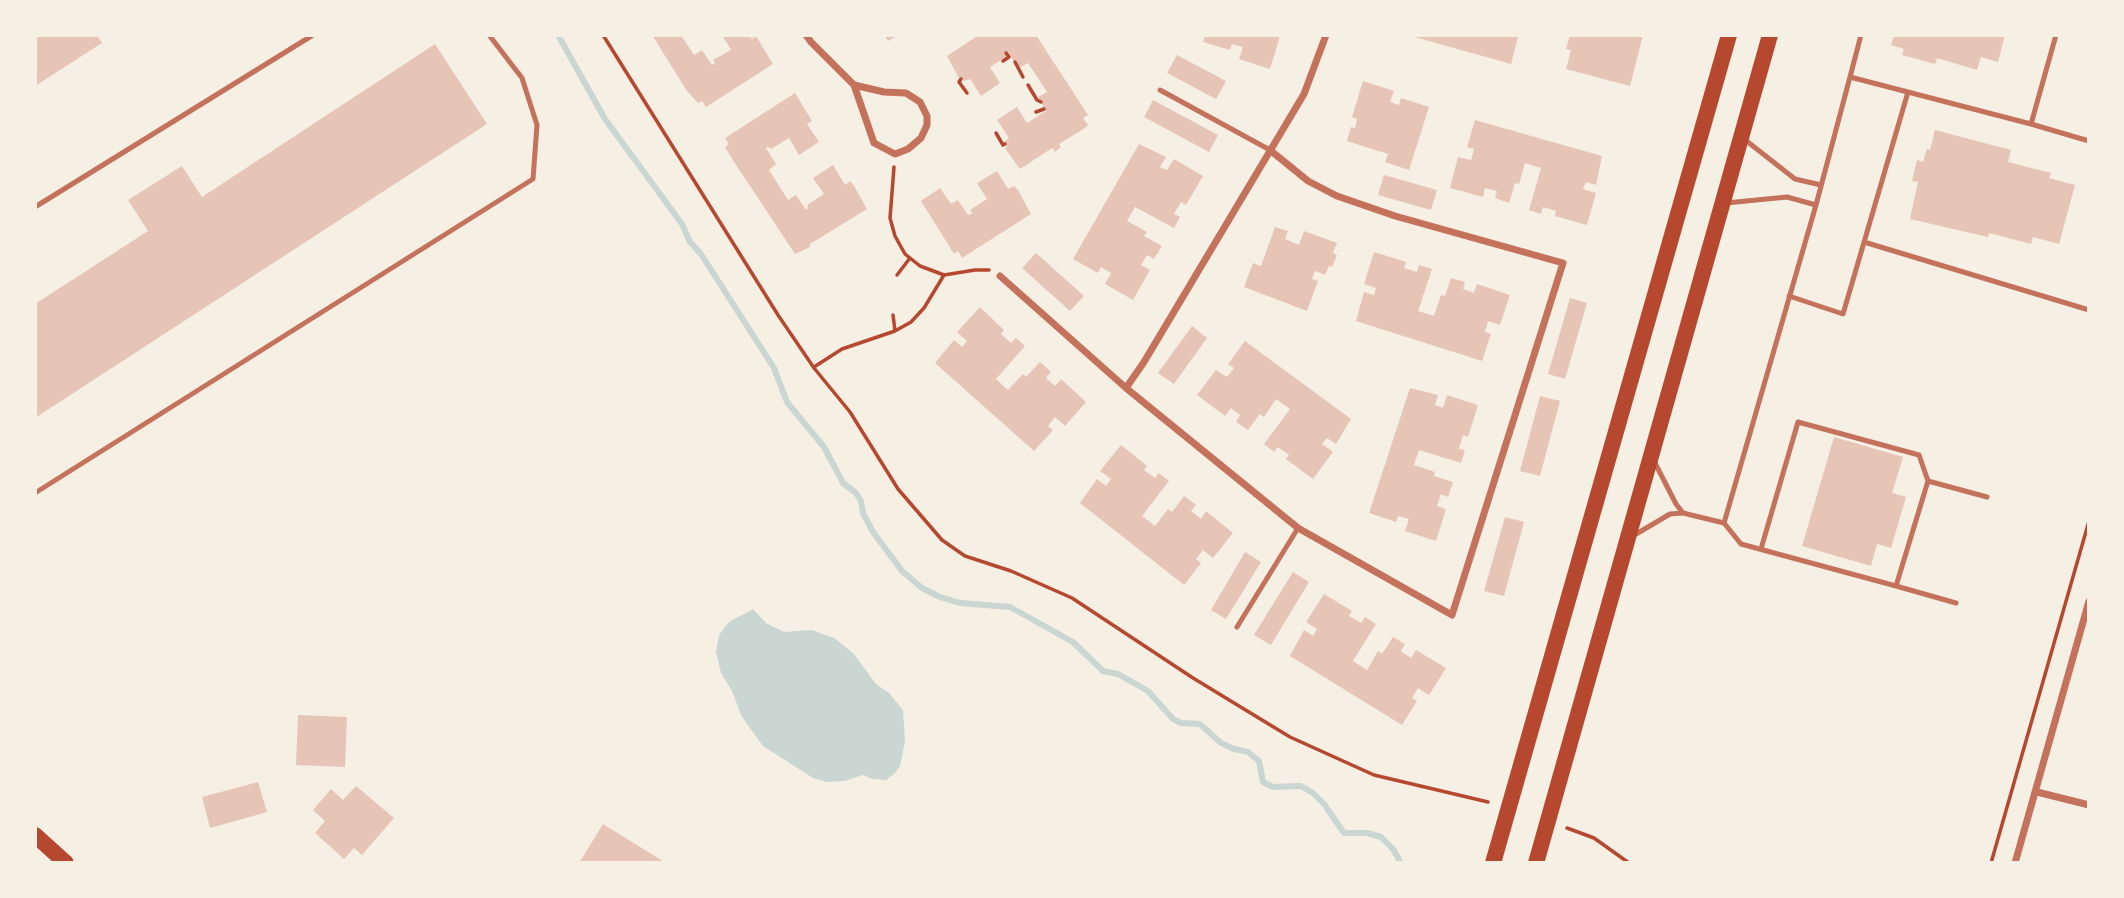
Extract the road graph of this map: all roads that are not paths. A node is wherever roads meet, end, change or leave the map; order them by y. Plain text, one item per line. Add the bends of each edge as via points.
1 (313, 35) edge
2 (489, 35) edge
3 (806, 35) edge
4 (1326, 35) edge
5 (1729, 35) edge
6 (1770, 35) edge
7 (1861, 35) edge
8 (2056, 35) edge
9 (1850, 77) junction
10 (854, 85) junction
11 (1160, 90) dead end
12 (1908, 92) junction
13 (2031, 124) junction
14 (1742, 137) junction
15 (2089, 141) edge
16 (1270, 150) junction
17 (1821, 185) junction
18 (1723, 203) junction
19 (1816, 205) junction
20 (35, 207) edge
21 (1864, 242) junction
22 (1000, 276) road end
23 (1789, 296) junction
24 (2089, 310) edge
25 (1126, 388) junction
26 (1652, 457) junction
27 (1928, 481) junction
28 (35, 493) edge
29 (1987, 497) dead end
30 (1684, 513) junction
31 (1724, 523) junction
32 (1298, 528) junction
33 (1628, 540) junction
34 (1761, 549) junction
35 (1896, 586) junction
36 (2089, 601) edge
37 (1956, 603) dead end
38 (1237, 627) dead end
39 (2037, 792) junction
40 (2089, 806) edge
41 (35, 835) edge
42 (66, 863) edge
43 (1493, 863) edge
44 (1536, 863) edge
45 (2015, 863) edge

1 - 20 lane
2 - 28 lane via 522,78 537,125 533,179
3 - 10 street
4 - 16 street via 1304,94
5 - 43 main road
6 - 14 main road
7 - 9 lane
8 - 13 lane
9 - 12 lane
9 - 17 lane
10 - 10 street via 874,143 895,154 921,138 927,116 920,102 906,93
11 - 16 lane
12 - 13 lane
12 - 21 lane
13 - 15 lane
14 - 17 lane via 1795,179
14 - 18 main road
16 - 25 street
16 - 32 street via 1308,181 1337,196 1563,263 1452,615
17 - 19 lane
18 - 19 lane via 1787,197
18 - 26 main road
19 - 23 lane
21 - 23 lane via 1843,314
21 - 24 lane
22 - 25 street
23 - 31 lane
25 - 32 street
26 - 30 lane
26 - 33 main road
27 - 29 lane
27 - 34 lane via 1919,455 1798,422
27 - 35 lane
30 - 31 lane
30 - 33 lane via 1657,519
31 - 34 lane via 1741,544
32 - 38 lane
33 - 44 main road
34 - 35 lane
35 - 37 lane
36 - 39 street
39 - 40 street
39 - 45 street
41 - 42 main road

